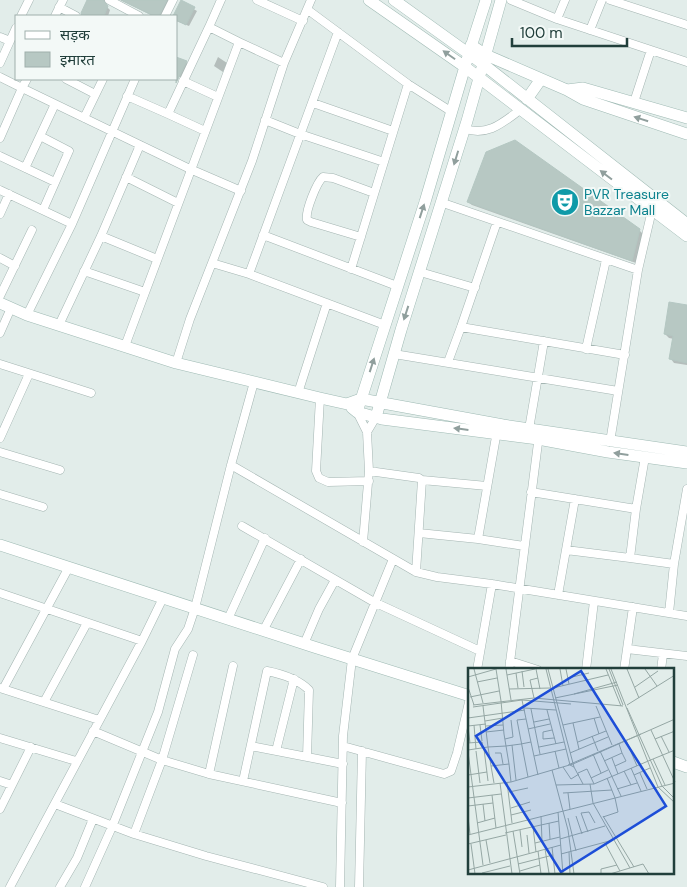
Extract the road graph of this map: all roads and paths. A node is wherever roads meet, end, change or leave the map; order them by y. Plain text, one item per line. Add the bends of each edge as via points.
1 (29, 0) edge
2 (109, 0) edge
3 (173, 0) edge
4 (221, 0) edge
5 (257, 0) edge
6 (311, 0) edge
7 (369, 0) edge
8 (394, 0) edge
9 (486, 0) edge
10 (501, 0) edge
11 (511, 0) edge
12 (564, 0) edge
13 (602, 0) edge
14 (610, 0) edge
15 (61, 4) edge
16 (637, 4) edge
17 (308, 10) junction
18 (22, 15) edge
19 (75, 15) edge
20 (137, 15) edge
21 (166, 15) edge
22 (557, 19) junction
23 (303, 21) junction
24 (687, 25) edge
25 (209, 26) junction
26 (15, 30) edge
27 (590, 30) junction
28 (338, 32) junction
29 (0, 37) edge
30 (10, 42) junction
31 (239, 42) junction
32 (470, 49) junction
33 (651, 50) junction
34 (485, 59) junction
35 (687, 62) edge
36 (0, 63) edge
37 (284, 63) junction
38 (465, 67) junction
39 (0, 77) edge
40 (480, 78) junction
41 (541, 79) junction
42 (26, 80) edge
43 (68, 80) edge
44 (102, 80) edge
45 (135, 80) edge
46 (183, 81) junction
47 (408, 84) junction
48 (22, 88) junction
49 (567, 90) junction
50 (95, 94) junction
51 (128, 96) junction
52 (218, 97) junction
53 (528, 99) junction
54 (634, 102) junction
55 (313, 103) junction
56 (55, 104) junction
57 (520, 110) junction
58 (452, 112) junction
59 (168, 114) junction
60 (84, 118) junction
61 (687, 118) edge
62 (265, 120) junction
63 (465, 129) junction
64 (205, 130) junction
65 (393, 131) junction
66 (112, 132) junction
67 (300, 134) junction
68 (687, 134) edge
69 (40, 136) junction
70 (0, 138) edge
71 (140, 145) junction
72 (0, 156) edge
73 (384, 162) junction
74 (25, 168) junction
75 (190, 169) junction
76 (126, 177) junction
77 (55, 182) junction
78 (0, 190) edge
79 (241, 191) junction
80 (374, 193) junction
81 (9, 194) junction
82 (178, 203) junction
83 (442, 203) junction
84 (43, 210) junction
85 (652, 210) junction
86 (0, 214) edge
87 (497, 222) junction
88 (72, 224) junction
89 (687, 224) edge
90 (32, 230) dead end
91 (101, 236) junction
92 (263, 236) junction
93 (687, 236) edge
94 (361, 237) junction
95 (0, 258) edge
96 (157, 259) junction
97 (606, 260) junction
98 (212, 263) junction
99 (16, 266) junction
100 (351, 269) junction
101 (638, 270) junction
102 (84, 271) junction
103 (420, 272) junction
104 (249, 274) junction
105 (397, 286) junction
106 (474, 288) junction
107 (145, 292) junction
108 (0, 296) edge
109 (0, 303) edge
110 (327, 303) junction
111 (11, 308) junction
112 (27, 316) junction
113 (385, 325) junction
114 (59, 326) junction
115 (462, 326) junction
116 (0, 333) edge
117 (544, 341) junction
118 (125, 346) junction
119 (586, 349) junction
120 (394, 354) junction
121 (625, 355) junction
122 (448, 362) junction
123 (0, 364) edge
124 (176, 364) junction
125 (29, 374) junction
126 (536, 378) junction
127 (254, 382) junction
128 (618, 391) junction
129 (91, 393) dead end
130 (298, 393) junction
131 (320, 398) junction
132 (361, 400) junction
133 (379, 403) junction
134 (347, 404) junction
135 (357, 412) junction
136 (376, 417) junction
137 (498, 429) junction
138 (368, 432) junction
139 (536, 433) junction
140 (0, 438) edge
141 (610, 442) junction
142 (0, 452) edge
143 (687, 452) edge
144 (645, 457) junction
145 (687, 463) edge
146 (231, 465) junction
147 (60, 470) dead end
148 (369, 471) junction
149 (422, 480) junction
150 (369, 481) junction
151 (487, 486) junction
152 (687, 489) edge
153 (531, 492) junction
154 (0, 494) edge
155 (575, 499) junction
156 (43, 507) dead end
157 (636, 509) junction
158 (242, 526) dead end
159 (419, 534) junction
160 (265, 538) junction
161 (478, 539) junction
162 (363, 542) junction
163 (0, 545) edge
164 (524, 546) junction
165 (566, 550) junction
166 (630, 558) junction
167 (393, 559) junction
168 (301, 560) junction
169 (674, 564) junction
170 (69, 567) junction
171 (416, 572) junction
172 (335, 580) junction
173 (492, 584) junction
174 (520, 588) junction
175 (1, 595) edge
176 (558, 595) junction
177 (163, 598) junction
178 (594, 600) junction
179 (374, 602) junction
180 (633, 607) junction
181 (195, 608) junction
182 (46, 609) junction
183 (669, 613) junction
184 (687, 616) edge
185 (228, 618) junction
186 (87, 623) junction
187 (263, 631) junction
188 (142, 641) junction
189 (304, 644) junction
190 (627, 649) junction
191 (480, 651) junction
192 (193, 654) dead end
193 (663, 654) junction
194 (687, 656) edge
195 (352, 658) junction
196 (233, 666) dead end
197 (510, 666) edge
198 (477, 668) edge
199 (524, 668) edge
200 (586, 668) edge
201 (624, 668) edge
202 (661, 668) edge
203 (294, 679) junction
204 (1, 688) edge
205 (468, 696) edge
206 (44, 702) junction
207 (468, 706) edge
208 (99, 720) junction
209 (94, 731) junction
210 (0, 738) edge
211 (251, 746) junction
212 (343, 746) junction
213 (31, 747) junction
214 (276, 751) junction
215 (362, 751) junction
216 (141, 752) junction
217 (307, 757) junction
218 (162, 760) junction
219 (76, 762) junction
220 (674, 762) edge
221 (343, 764) junction
222 (687, 767) edge
223 (209, 774) junction
224 (0, 781) edge
225 (243, 781) junction
226 (12, 785) junction
227 (342, 802) junction
228 (55, 804) junction
229 (0, 809) edge
230 (93, 819) junction
231 (112, 827) junction
232 (134, 834) junction
233 (291, 878) junction
234 (10, 887) edge
235 (60, 887) edge
236 (84, 887) edge
237 (290, 887) edge
238 (324, 887) edge
239 (340, 887) edge
240 (359, 887) edge

1 - 18 street
2 - 20 street
3 - 21 street
4 - 25 street
5 - 23 street
6 - 17 street
38 -> 7 street
8 - 32 street
9 - 32 street
10 - 34 street
11 - 22 street
12 - 22 street
13 - 27 street
14 - 16 street
15 - 19 street
16 - 24 street
17 - 23 street
17 - 28 street
22 - 27 street
23 - 37 street
25 - 31 street
25 - 46 street
26 - 30 street
27 - 33 street
28 - 47 street
28 - 55 street
29 - 30 street
30 - 36 street
31 - 37 street
31 - 52 street
32 - 34 street
32 - 38 street
33 - 35 street
33 - 54 street
34 - 40 street
34 - 41 street
34 - 53 street
37 - 62 street
38 - 40 street
38 - 58 street
39 - 48 street
40 - 57 street
40 - 63 street
41 - 49 street
41 - 53 street
42 - 48 street
43 - 50 street
44 - 50 street
45 - 51 street
46 - 52 street
46 - 59 street
47 - 58 street
47 - 65 street
48 - 56 street
48 - 70 street
49 - 54 street via 583,88
68 -> 49 street via 583,99
50 - 60 street
51 - 59 street
51 - 66 street
52 - 64 street
53 - 89 street
54 - 61 street
55 - 65 street
55 - 67 street
56 - 60 street
56 - 69 street
57 - 63 street via 489,130
85 -> 57 street
105 -> 58 street
59 - 64 street
60 - 66 street
62 - 67 street
62 - 79 street
63 -> 83 street
64 - 75 street
65 - 73 street
66 - 71 street
66 - 88 street
67 - 73 street
67 - 92 street
69 - 74 street
69 - 77 street via 69,151
71 - 75 street
71 - 76 street
72 - 74 street
73 - 80 street
74 - 77 street
75 - 79 street
75 - 82 street
76 - 82 street
76 - 91 street
77 - 84 street
78 - 81 street
79 - 98 street
80 - 94 street
80 - 94 street via 323,177 307,212 307,220 311,222
81 - 84 street
81 - 86 street
82 - 96 street
83 - 87 street
83 - 103 street
84 - 88 street
85 - 93 street
85 - 101 street
87 - 97 street
87 - 106 street
88 - 112 street
90 - 99 street
91 - 96 street
91 - 102 street
92 - 100 street
92 - 104 street
94 - 100 street
95 - 99 street
96 - 107 street
97 - 101 street
97 - 119 street
98 - 104 street
98 - 124 street
99 - 108 street
100 - 105 street
101 - 121 street
102 - 107 street
102 - 114 street
103 - 106 street
103 -> 120 street
104 - 110 street
105 - 113 street
106 - 115 street
107 - 118 street
109 - 111 street
110 - 113 street
110 - 130 street
111 - 112 street
111 - 116 street
112 - 114 street
132 -> 113 street
114 - 118 street
115 - 117 street
115 - 122 street
117 - 119 street
117 - 126 street
118 - 124 street
119 - 121 street
120 - 122 street
120 - 133 street
121 - 128 street
122 - 126 street
123 - 125 street
124 - 127 street
125 - 129 street
125 - 140 street
126 - 128 street
126 - 139 street
127 - 130 street
127 - 146 street
128 - 141 street
130 - 131 street
131 - 134 street
131 - 150 street via 316,470 319,478 328,482
132 - 133 street
132 - 134 street
132 - 135 street
133 - 136 street
133 - 137 street
134 - 135 street
135 - 136 street
135 - 138 street
137 -> 136 street
136 - 138 street
137 - 139 street
137 - 151 street
138 - 148 street
139 - 141 street
144 -> 139 street
139 - 153 street
141 - 143 street
142 - 147 street
144 - 145 street
144 - 157 street
146 - 162 street
146 - 181 street
148 - 149 street
148 - 150 street
149 - 151 street
149 - 159 street
150 - 162 street
151 - 161 street
152 - 169 street
153 - 155 street
153 - 164 street
154 - 156 street
155 - 157 street
155 - 165 street
157 - 166 street
158 - 160 street
159 - 161 street
159 - 171 street
160 - 168 street
160 - 185 street
161 - 164 street
162 - 167 street
163 - 170 street
164 - 174 street
165 - 166 street
165 - 176 street
166 - 169 street
167 - 171 street
167 - 179 street
168 - 172 street
168 - 187 street
169 - 183 street
170 - 177 street
170 - 182 street
171 - 173 street
172 - 179 street
172 - 189 street
173 - 174 street
173 - 191 street
174 - 176 street
174 - 197 street
175 - 182 street
176 - 178 street
177 - 181 street
177 - 188 street
178 - 180 street
178 - 200 street
179 - 191 street
179 - 195 street
180 - 183 street
180 - 190 street
181 - 185 street
181 - 216 street via 188,629 175,649 158,712
182 - 186 street
182 - 204 street
183 - 184 street
185 - 187 street
186 - 188 street
186 - 206 street
187 - 189 street
188 - 208 street
189 - 195 street
190 - 193 street
190 - 201 street
191 - 198 street
192 - 218 street
193 - 194 street
193 - 202 street
195 - 205 street
195 - 212 street
196 - 223 street
197 - 199 street
203 - 211 street via 267,671
203 - 214 street
203 - 217 street via 309,690
204 - 206 street
206 - 208 street
207 - 215 street via 457,753 447,774
208 - 209 street
209 - 216 street
209 - 219 street
210 - 213 street
211 - 214 street
211 - 225 street
212 - 215 street
212 - 221 street
213 - 219 street
213 - 226 street
214 - 217 street
215 - 240 street
216 - 218 street
216 - 231 street
217 - 221 street
218 - 223 street
218 - 232 street
219 - 228 street
220 - 222 street
221 - 227 street
223 - 225 street
224 - 226 street
225 - 227 street
226 - 229 street
227 - 239 street
228 - 230 street
228 - 234 street
230 - 231 street
230 - 235 street via 77,858
231 - 232 street
231 - 236 street
232 - 233 street
233 - 237 street
233 - 238 street

